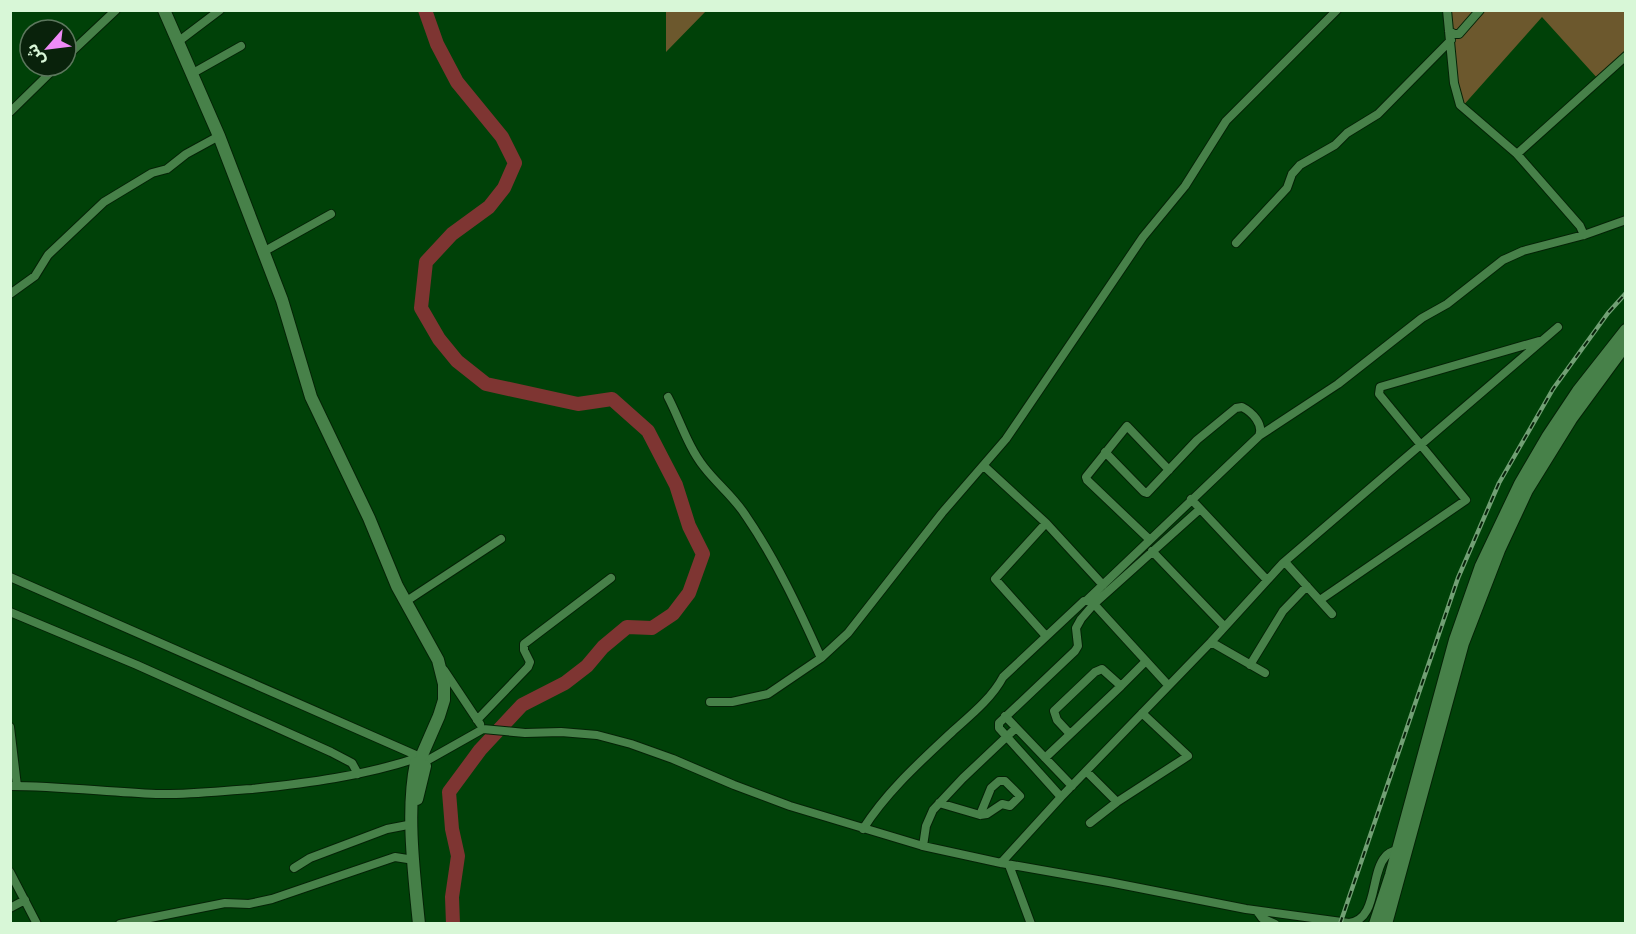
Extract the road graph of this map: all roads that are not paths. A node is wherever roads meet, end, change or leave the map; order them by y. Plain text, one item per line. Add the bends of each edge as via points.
1 (116, 10) edge
2 (164, 10) edge
3 (220, 10) edge
4 (1337, 10) edge
5 (1447, 10) edge
6 (1480, 10) edge
7 (1450, 36) junction
8 (179, 41) junction
9 (78, 46) edge
10 (241, 46) dead end
11 (1626, 57) edge
12 (193, 74) junction
13 (45, 78) edge
14 (10, 112) edge
15 (219, 136) junction
16 (1517, 154) junction
17 (331, 214) dead end
18 (1626, 220) edge
19 (1584, 235) junction
20 (1236, 243) dead end
21 (263, 252) junction
22 (10, 294) edge
23 (1558, 327) dead end
24 (1626, 330) edge
25 (1543, 340) junction
26 (1626, 344) edge
27 (669, 397) dead end
28 (1259, 436) junction
29 (1420, 446) junction
30 (1105, 452) junction
31 (984, 466) junction
32 (1169, 470) junction
33 (1191, 499) junction
34 (1200, 509) junction
35 (1046, 523) junction
36 (501, 539) dead end
37 (1150, 540) junction
38 (1152, 551) junction
39 (1285, 562) junction
40 (10, 577) edge
41 (611, 578) dead end
42 (1267, 580) junction
43 (1108, 584) junction
44 (1307, 586) junction
45 (1320, 600) junction
46 (405, 602) junction
47 (1091, 602) junction
48 (10, 612) edge
49 (1332, 614) dead end
50 (1224, 626) junction
51 (1046, 636) junction
52 (1211, 642) junction
53 (821, 658) junction
54 (438, 660) junction
55 (1146, 662) junction
56 (1250, 664) junction
57 (1265, 673) dead end
58 (1168, 685) junction
59 (1121, 686) junction
60 (710, 702) dead end
61 (1142, 713) junction
62 (1005, 716) junction
63 (477, 720) junction
64 (10, 727) edge
65 (1016, 728) junction
66 (483, 729) junction
67 (1070, 734) junction
68 (1007, 737) junction
69 (1045, 758) junction
70 (421, 760) junction
71 (1086, 771) junction
72 (358, 774) junction
73 (14, 786) edge
74 (1071, 786) junction
75 (1061, 797) junction
76 (1117, 802) junction
77 (939, 803) junction
78 (980, 815) junction
79 (412, 818) junction
80 (1090, 823) dead end
81 (863, 828) junction
82 (922, 846) junction
83 (1398, 850) junction
84 (414, 860) junction
85 (1005, 864) junction
86 (294, 868) dead end
87 (10, 872) edge
88 (25, 900) junction
89 (10, 908) edge
90 (1257, 911) junction
91 (37, 924) edge
92 (120, 924) edge
93 (418, 924) edge
94 (1031, 924) edge
95 (1275, 924) edge
96 (1375, 924) edge
97 (1386, 924) edge

1 - 9 street
2 - 8 street
3 - 8 street
4 - 31 street via 1226,121 1185,186 1143,237
5 - 7 street
6 - 7 street via 1459,34
7 - 16 street via 1460,105
7 - 20 street via 1378,114 1300,165 1287,188
8 - 12 street
10 - 12 street
11 - 16 street
12 - 15 street
13 - 14 street
15 - 21 street
15 - 22 street via 104,202 48,255 35,276
16 - 19 street
17 - 21 street
18 - 19 street
19 - 28 street via 1503,260 1338,384
21 - 46 street via 286,311 311,397
23 - 25 street
24 - 83 street via 1548,436 1490,547 1455,640
25 - 29 street
25 - 29 street via 1380,387 1379,394
26 - 97 street via 1571,419 1527,490 1495,560 1463,643
27 - 53 street via 703,466 746,516 789,588
28 - 32 street via 1260,425 1247,409 1236,408 1197,440
28 - 33 street
29 - 39 street
29 - 45 street via 1467,500
30 - 32 street via 1144,492 1150,491
30 - 32 street via 1127,426
30 - 37 street via 1087,473 1087,480
31 - 35 street
31 - 53 street via 848,633
33 - 34 street
33 - 37 street
34 - 38 street
34 - 42 street
35 - 43 street
35 - 51 street via 995,579
36 - 46 street
37 - 43 street
38 - 43 street
38 - 50 street
39 - 42 street
39 - 44 street
40 - 70 street
41 - 63 street via 524,644 528,667
42 - 50 street
43 - 47 street
44 - 45 street
44 - 56 street via 1278,617
45 - 49 street
46 - 54 street
47 - 51 street
47 - 55 street
47 - 62 street via 1076,628 1075,651
48 - 72 street via 331,752 352,763
50 - 52 street
51 - 81 street via 885,797
52 - 56 street
52 - 58 street
53 - 60 street via 768,694 749,700
54 - 63 street
54 - 70 street via 444,700
55 - 58 street
55 - 59 street
56 - 57 street
58 - 61 street
59 - 67 street
59 - 67 street via 1106,671 1095,672 1054,711
61 - 71 street
61 - 76 street via 1188,756
62 - 65 street
62 - 68 street via 999,726
63 - 66 street
64 - 73 street
65 - 68 street
65 - 69 street
66 - 70 street
66 - 81 street via 512,733 573,732 611,738 790,806
67 - 69 street
68 - 75 street
68 - 77 street
69 - 74 street
70 - 72 street
70 - 79 street
71 - 74 street
71 - 76 street
72 - 73 street via 303,784 189,793
74 - 75 street
75 - 85 street
76 - 80 street
77 - 78 street
77 - 82 street via 930,816
78 - 78 street via 991,788 999,781 1005,781 1020,796 1010,806 1003,804
79 - 84 street
79 - 86 street
81 - 82 street
82 - 85 street
83 - 90 street via 1384,859 1366,911 1357,921
83 - 96 street
84 - 92 street via 395,856 256,903 225,903
84 - 93 street
85 - 90 street
85 - 94 street
87 - 88 street
88 - 89 street
88 - 91 street
90 - 95 street

